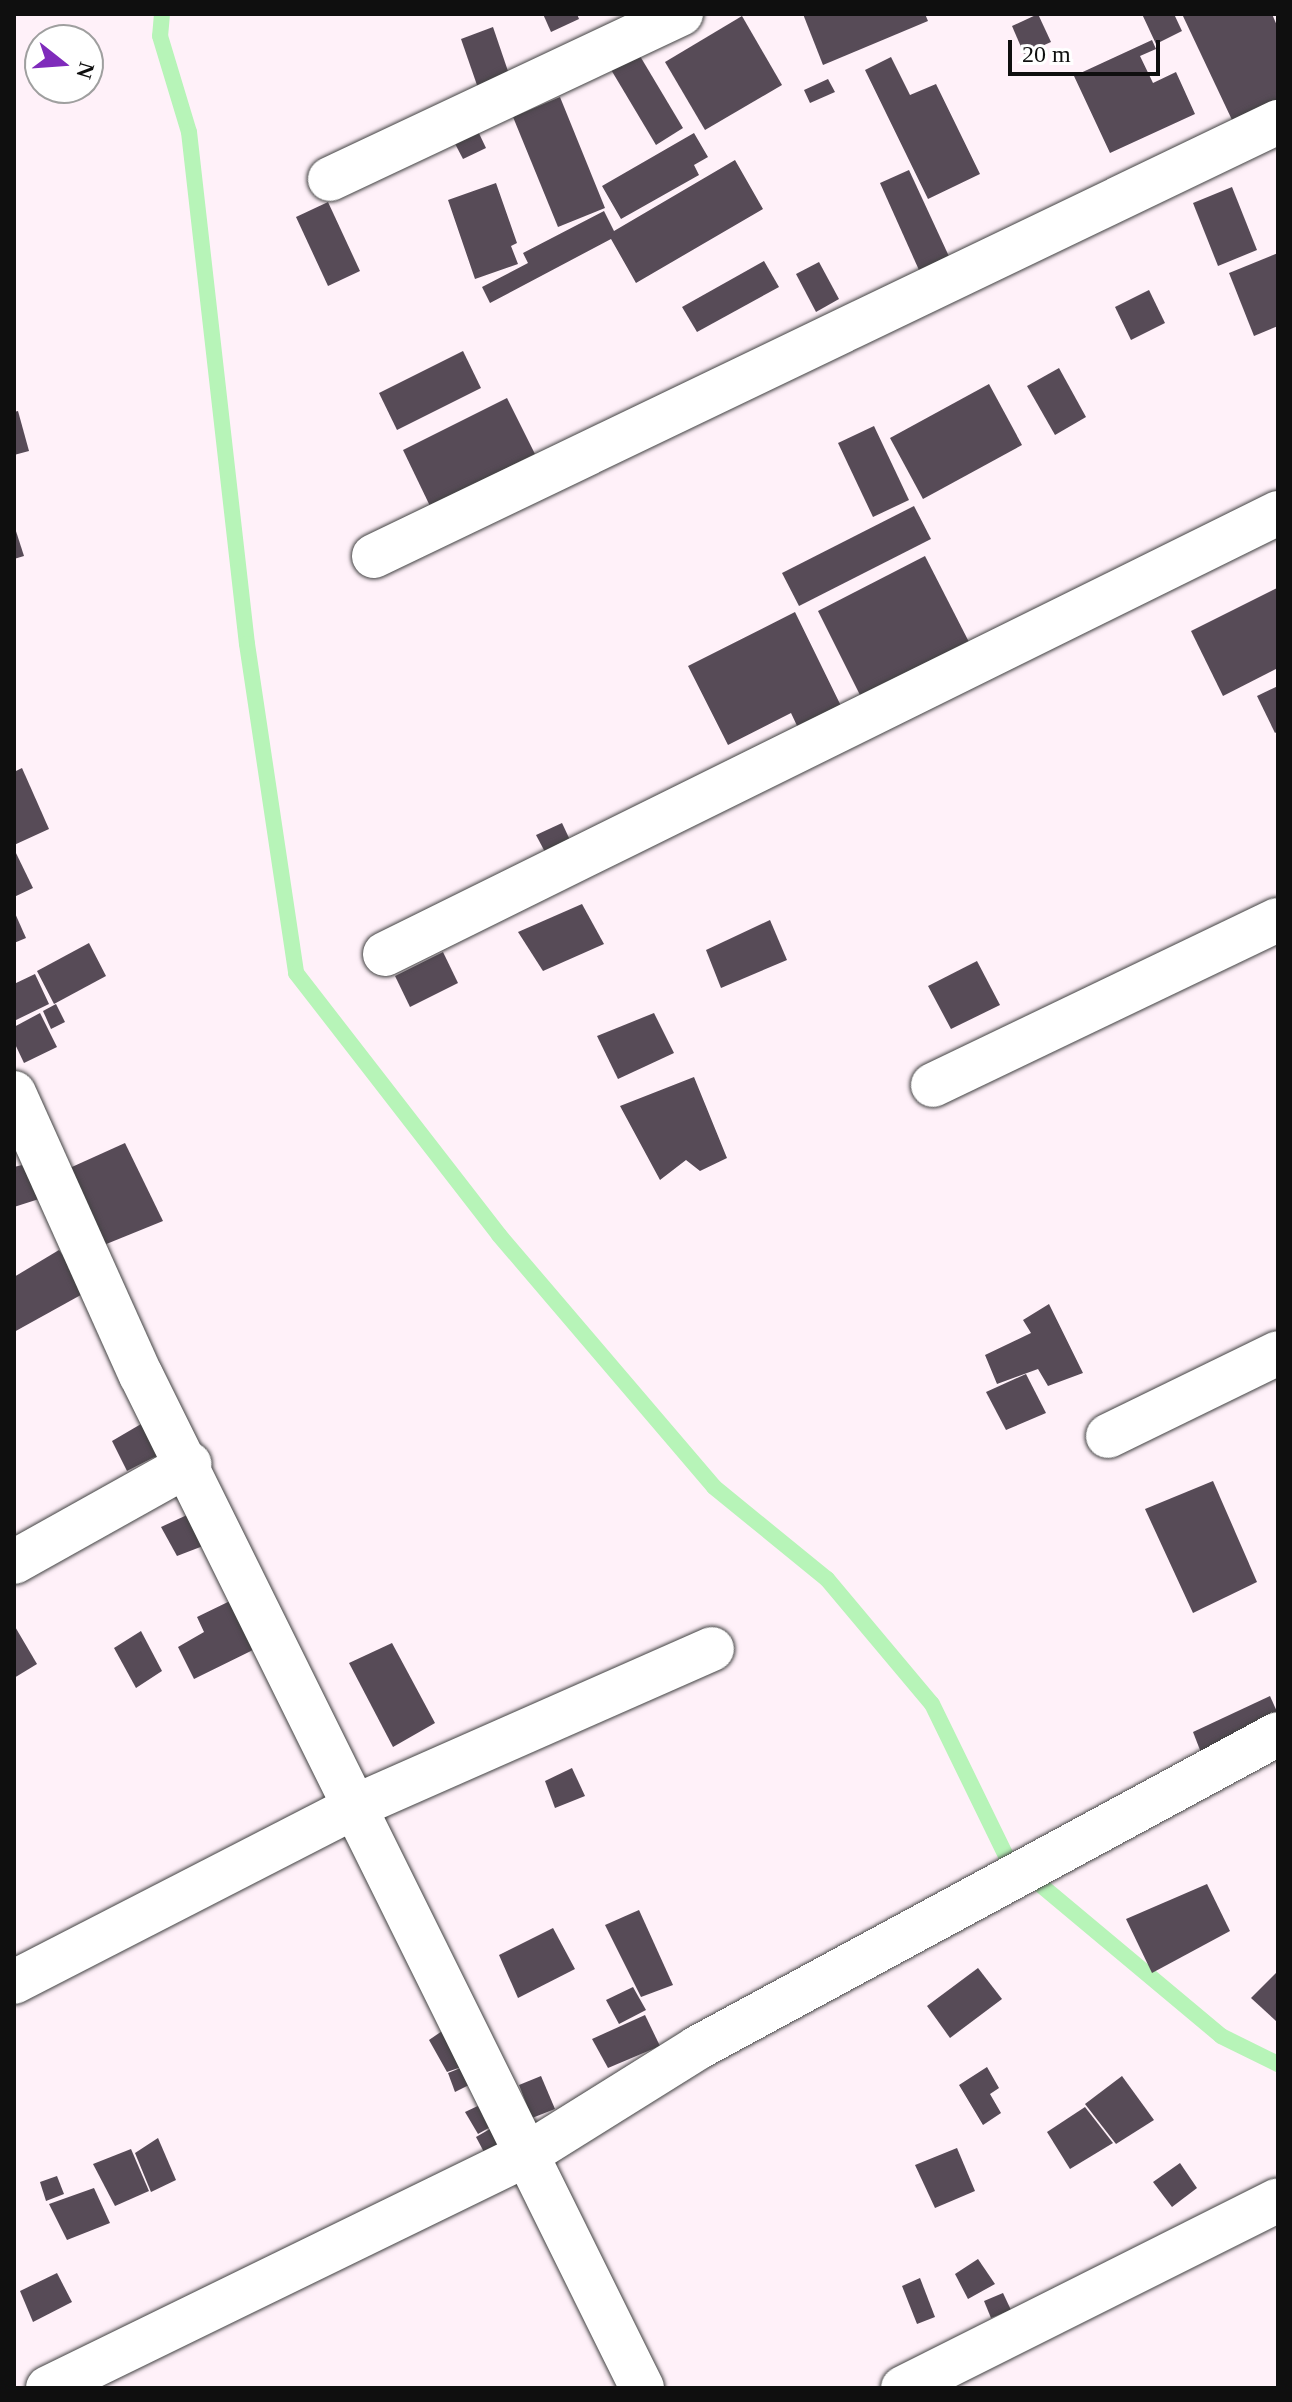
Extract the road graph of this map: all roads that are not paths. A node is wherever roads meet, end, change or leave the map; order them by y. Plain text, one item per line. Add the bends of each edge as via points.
1 (681, 14) edge
2 (1278, 122) edge
3 (330, 179) dead end
4 (1278, 513) edge
5 (374, 556) dead end
6 (1278, 920) edge
7 (385, 954) dead end
8 (933, 1085) dead end
9 (14, 1093) edge
10 (24, 1143) edge
11 (1278, 1353) edge
12 (1108, 1436) dead end
13 (189, 1464) junction
14 (14, 1562) edge
15 (712, 1649) dead end
16 (1278, 1734) edge
17 (356, 1806) junction
18 (14, 1982) edge
19 (526, 2155) junction
20 (1278, 2200) edge
21 (48, 2388) edge
22 (642, 2388) edge
23 (903, 2388) edge

1 - 3 street
2 - 5 street
4 - 7 street
6 - 8 street
9 - 10 street
10 - 13 street
11 - 12 street
13 - 14 street
13 - 17 street
15 - 17 street
16 - 19 street via 697,2048
17 - 18 street
17 - 19 street
19 - 21 street
19 - 22 street
20 - 23 street

